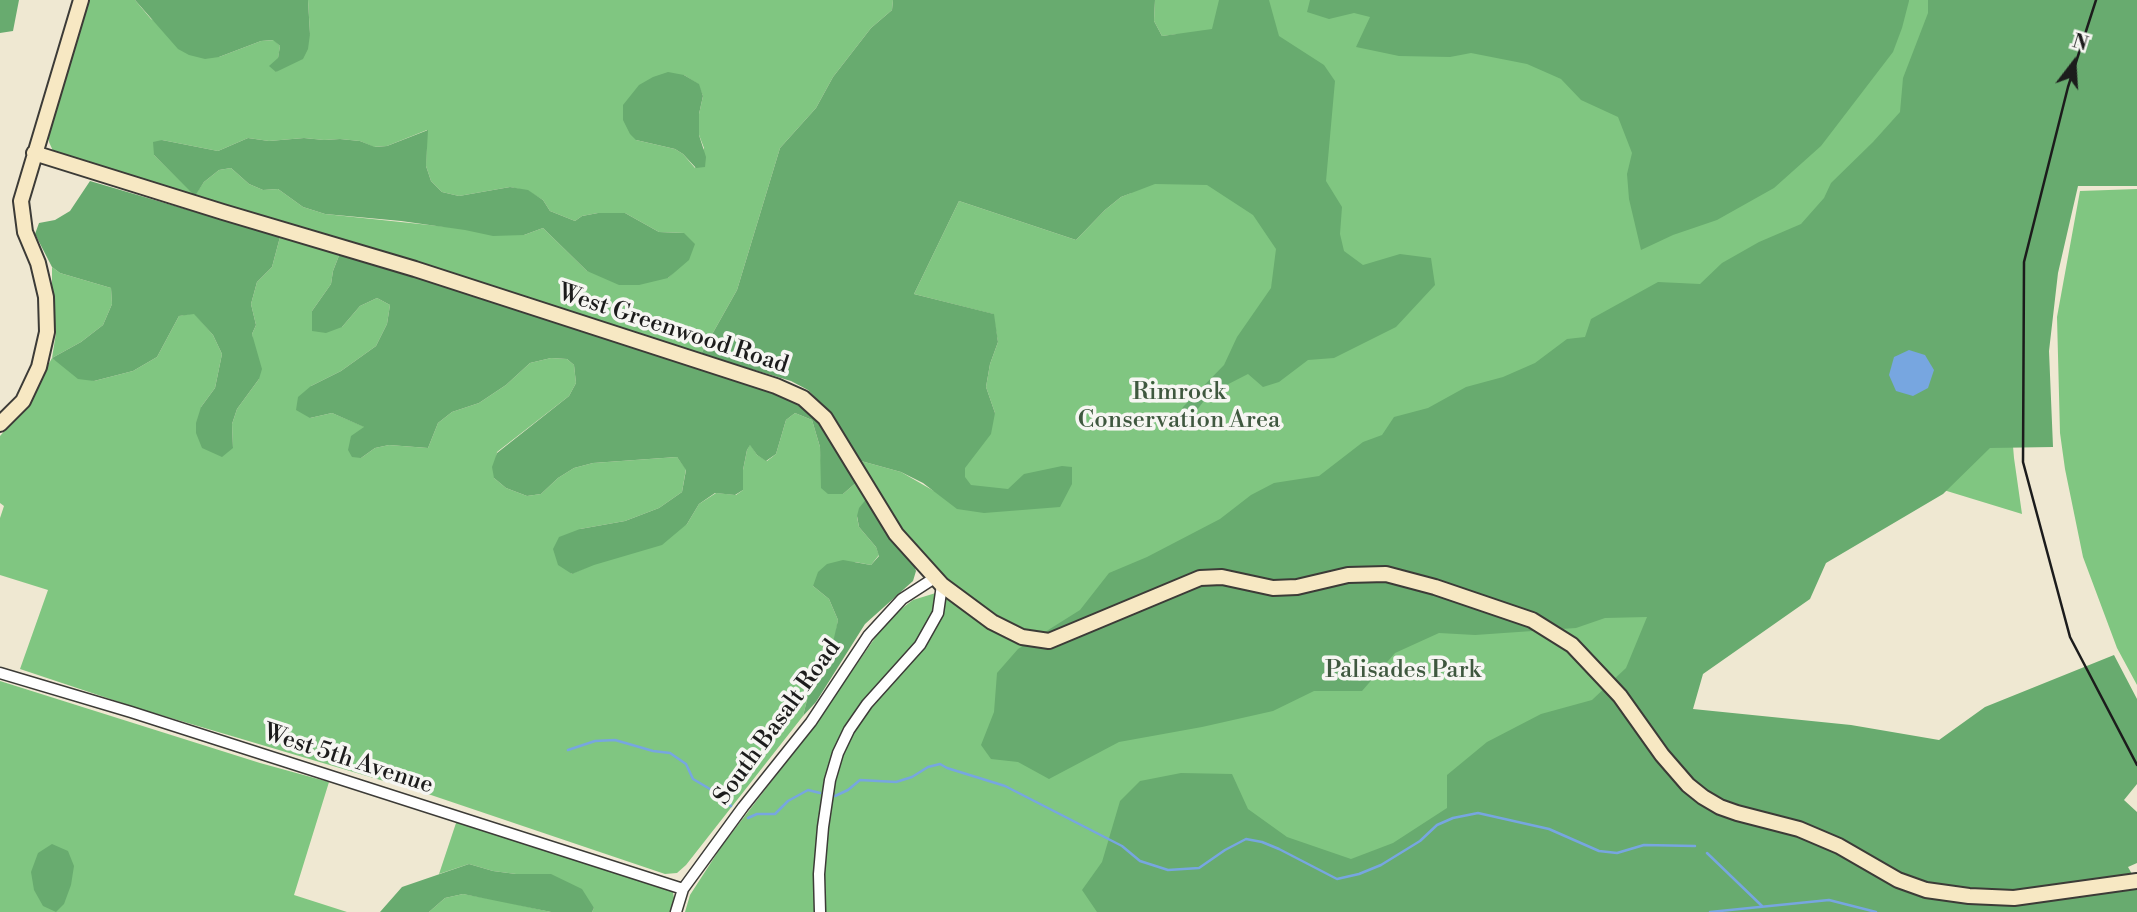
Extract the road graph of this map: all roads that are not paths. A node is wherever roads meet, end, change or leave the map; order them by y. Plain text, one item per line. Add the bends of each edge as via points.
1 (81, 0) edge
2 (34, 153) junction
3 (0, 424) edge
4 (939, 581) junction
5 (0, 673) edge
6 (2137, 881) edge
7 (683, 889) junction
8 (676, 912) edge
9 (820, 912) edge

1 - 2 street
2 - 3 street via 21,201 25,232 46,298 47,332 39,367 23,401
2 - 4 street, West Greenwood Road via 415,269 803,398 825,418 896,534
4 - 6 street, West Greenwood Road via 992,622 1022,637 1049,641 1200,578 1222,577 1273,588 1348,575 1386,574 1532,620 1572,646 1605,680 1662,755 1703,797 1839,846 1898,880 1969,897 2014,898
4 - 7 street, South Basalt Road via 902,598 868,636 811,722
4 - 9 street via 938,613 920,645 867,704 838,753 823,827
5 - 7 street, West 5th Avenue
7 - 8 street, South Basalt Road

